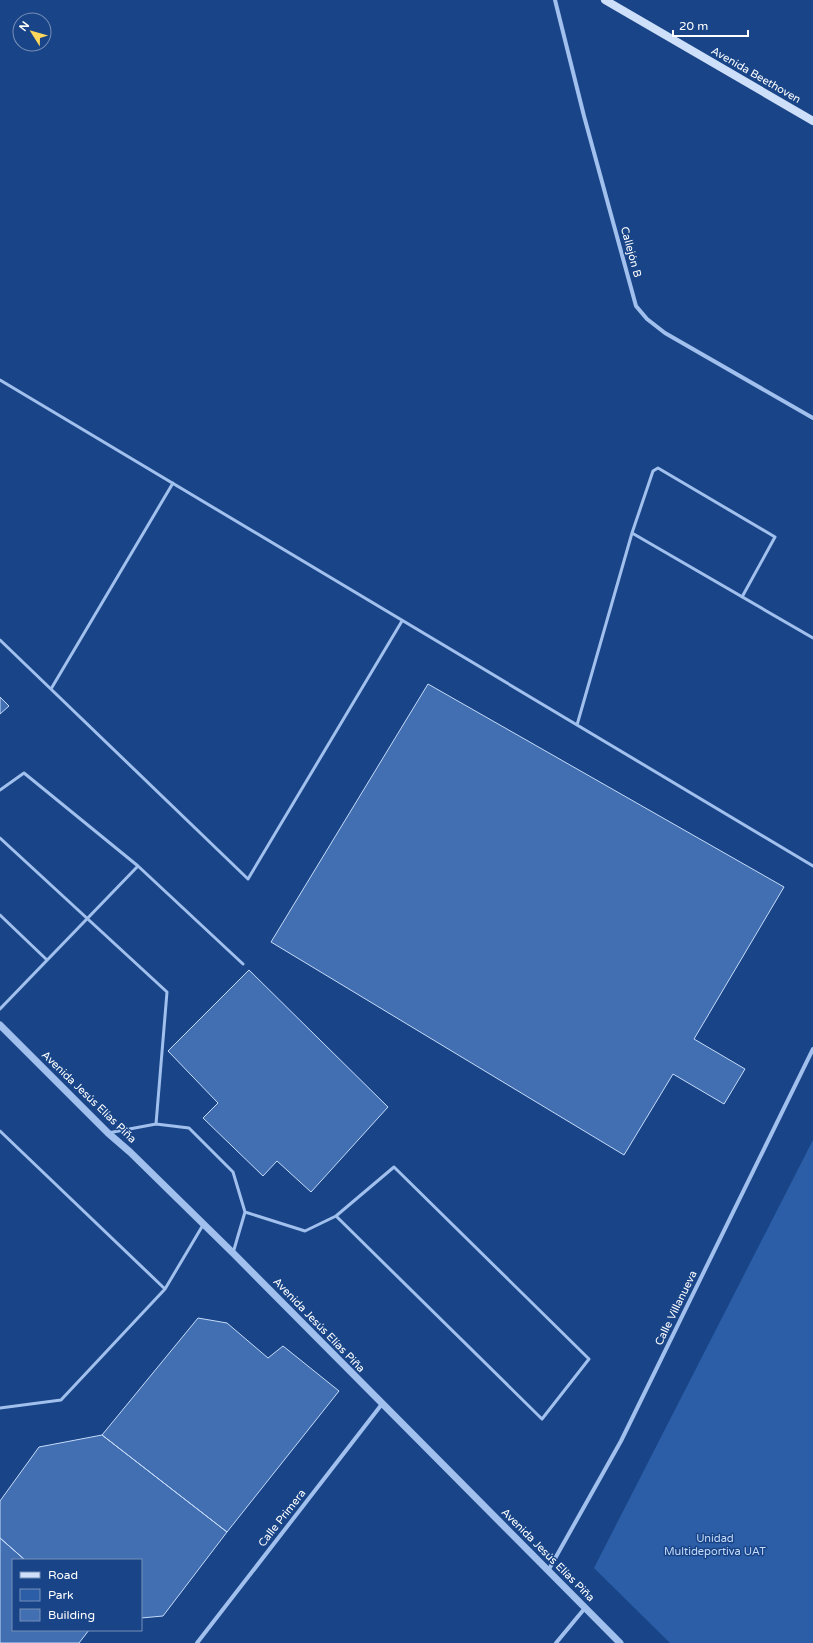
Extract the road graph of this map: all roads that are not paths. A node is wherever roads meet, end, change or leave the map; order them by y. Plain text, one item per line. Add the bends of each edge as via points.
1 (554, 0) edge
2 (605, 0) edge
3 (813, 122) edge
4 (0, 380) edge
5 (813, 418) edge
6 (173, 483) junction
7 (632, 534) junction
8 (742, 596) junction
9 (402, 621) junction
10 (813, 638) edge
11 (0, 640) edge
12 (51, 689) junction
13 (577, 725) junction
14 (0, 790) edge
15 (0, 838) edge
16 (138, 866) junction
17 (813, 866) edge
18 (0, 915) edge
19 (87, 919) junction
20 (47, 960) junction
21 (243, 964) dead end
22 (0, 1009) edge
23 (0, 1025) edge
24 (813, 1049) edge
25 (156, 1124) junction
26 (0, 1131) edge
27 (108, 1133) junction
28 (245, 1212) junction
29 (336, 1216) junction
30 (204, 1224) junction
31 (233, 1253) junction
32 (165, 1289) junction
33 (382, 1404) junction
34 (0, 1408) edge
35 (548, 1571) junction
36 (585, 1608) junction
37 (197, 1643) edge
38 (556, 1643) edge
39 (620, 1643) edge

1 - 5 street, Callejón B via 636,306 647,319 665,333
2 - 3 main road, Avenida Beethoven
4 - 6 lane
6 - 9 lane
6 - 12 lane
7 - 8 lane
7 - 8 lane via 653,471 658,468 775,537
7 - 13 lane
8 - 10 lane
9 - 12 lane via 248,879
9 - 13 lane
11 - 12 lane
13 - 17 lane
14 - 16 lane via 24,773
15 - 19 lane
16 - 19 lane
16 - 21 lane
18 - 20 lane
19 - 20 lane
19 - 25 lane via 167,992
20 - 22 lane
23 - 27 street, Avenida Jesús Elías Piña
24 - 35 street, Calle Villanueva via 620,1441
25 - 27 lane
25 - 28 lane via 189,1128 233,1172
26 - 32 lane
27 - 30 street, Avenida Jesús Elías Piña
28 - 29 lane via 306,1231
28 - 31 lane
29 - 29 lane via 542,1419 588,1359 394,1167
30 - 31 street, Avenida Jesús Elías Piña
30 - 32 lane
31 - 33 street, Avenida Jesús Elías Piña
32 - 34 lane via 62,1400
33 - 35 street, Avenida Jesús Elías Piña
33 - 37 street, Calle Primera
35 - 36 street, Avenida Jesús Elías Piña
36 - 38 street
36 - 39 street, Avenida Jesús Elías Piña

